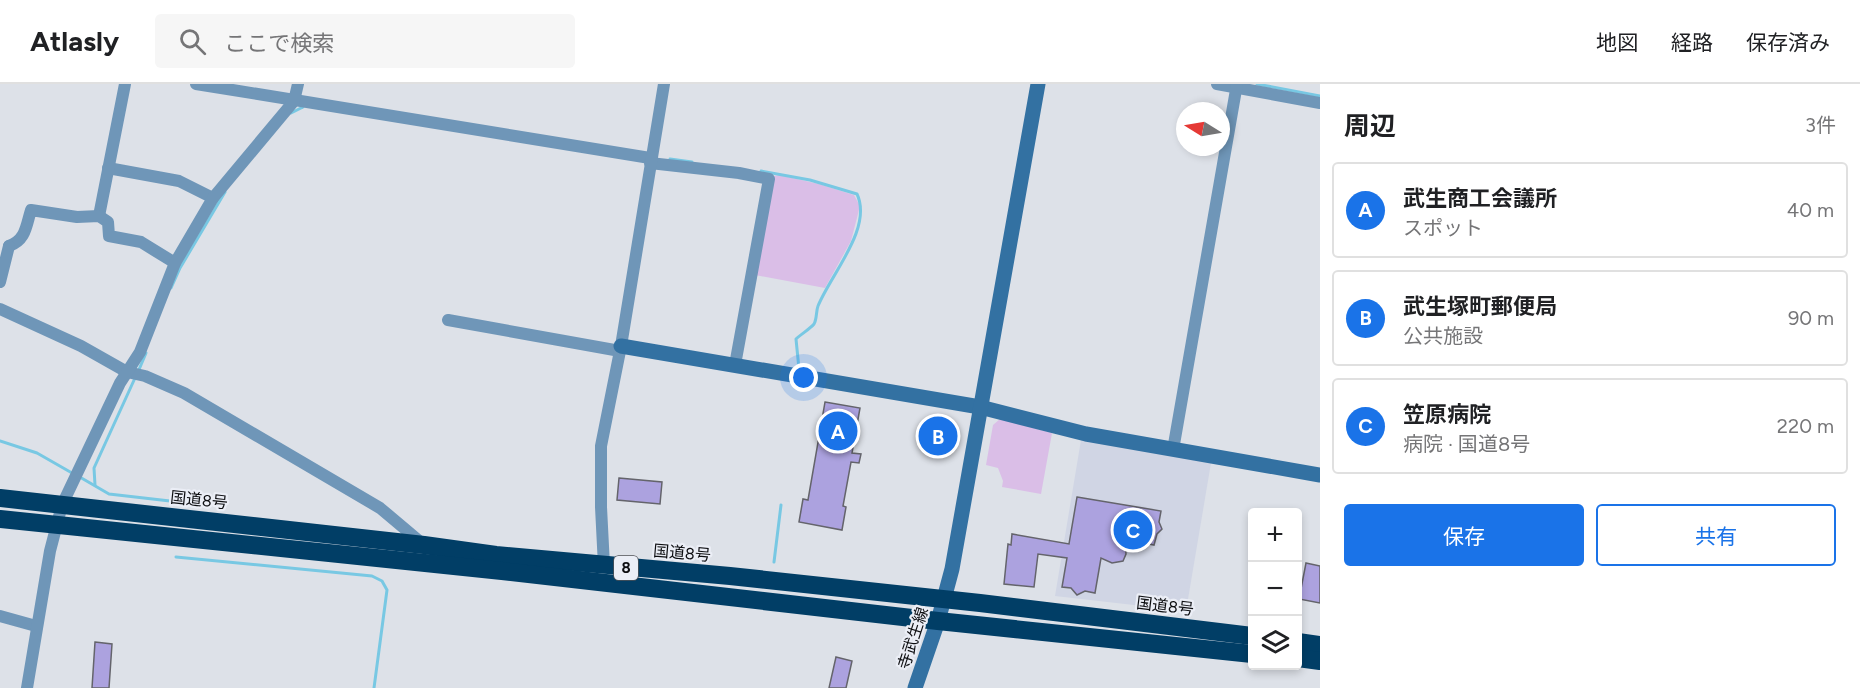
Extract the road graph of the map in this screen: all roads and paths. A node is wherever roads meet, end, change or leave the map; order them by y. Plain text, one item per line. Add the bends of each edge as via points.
1 (125, 84) edge
2 (196, 84) edge
3 (298, 84) edge
4 (664, 84) edge
5 (1038, 84) edge
6 (1217, 84) edge
7 (1237, 86) edge
8 (294, 101) junction
9 (1320, 103) edge
10 (650, 160) junction
11 (108, 168) junction
12 (213, 198) junction
13 (99, 216) junction
14 (4, 243) edge
15 (175, 263) junction
16 (0, 282) edge
17 (0, 309) edge
18 (448, 320) dead end
19 (620, 348) junction
20 (735, 365) junction
21 (127, 372) junction
22 (980, 407) junction
23 (1173, 450) junction
24 (1320, 475) edge
25 (0, 498) edge
26 (62, 505) junction
27 (0, 519) edge
28 (55, 525) junction
29 (424, 545) junction
30 (604, 566) junction
31 (944, 600) junction
32 (0, 616) edge
33 (938, 621) junction
34 (36, 626) junction
35 (1248, 636) edge
36 (1302, 643) edge
37 (1320, 645) edge
38 (1248, 654) edge
39 (1302, 659) edge
40 (1320, 661) edge
41 (27, 688) edge
42 (915, 688) edge

1 - 11 street
2 - 8 street
3 - 8 street
4 - 10 street
5 - 22 street, 寺武生線
6 - 7 street
7 - 9 street
7 - 23 street
8 - 10 street
8 - 12 street
10 - 19 street
10 - 20 street via 769,179
11 - 12 street via 178,182
11 - 13 street
12 - 15 street
13 - 14 street via 31,210 18,243
13 - 15 street via 108,222 109,236 141,242
14 - 16 street
15 - 21 street via 140,352
17 - 21 street
18 - 19 street
19 - 20 street
19 - 30 street via 601,446
20 - 22 street
21 - 26 street
21 - 29 street via 184,393 380,508
22 - 23 street via 1086,434
22 - 31 street, 寺武生線
23 - 24 street
25 - 26 highway, 国道8号 / 8
26 - 28 street
26 - 29 highway, 国道8号 / 8
27 - 28 highway, 8
28 - 33 highway, 8
28 - 34 street
29 - 30 highway, 国道8号 / 8
30 - 31 highway, 国道8号 / 8
31 - 33 street, 寺武生線
31 - 35 highway, 国道8号 / 8
32 - 34 street
33 - 38 highway, 8
33 - 42 street, 寺武生線
34 - 41 street
36 - 37 highway
39 - 40 highway

